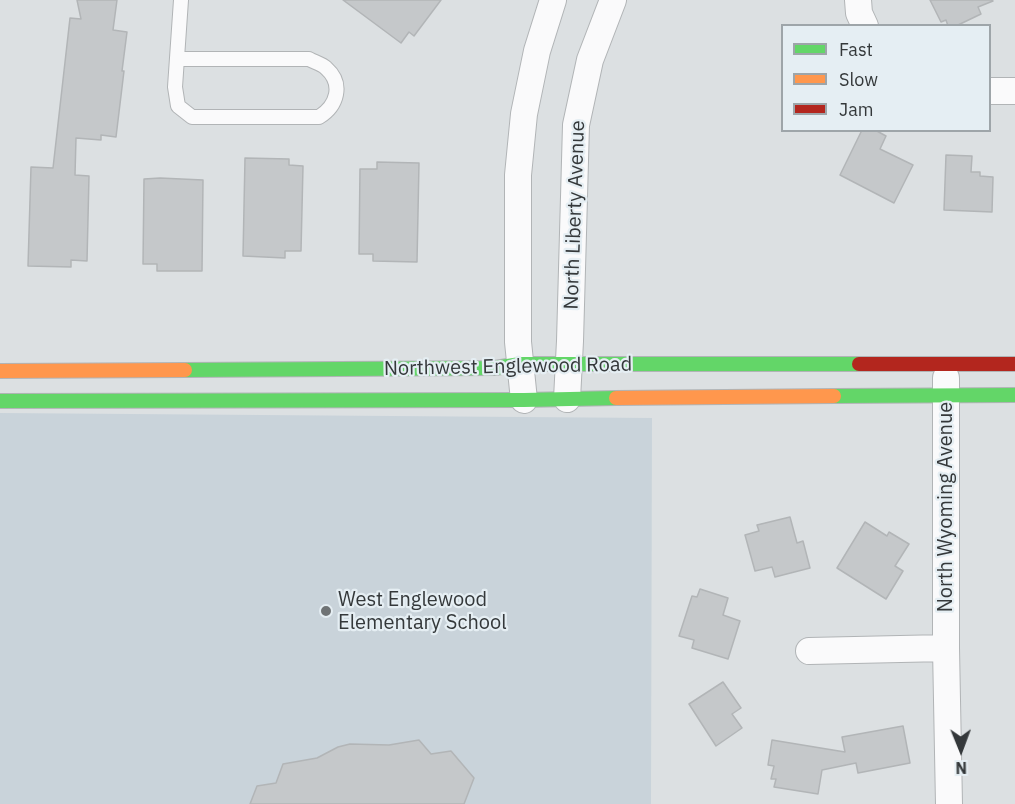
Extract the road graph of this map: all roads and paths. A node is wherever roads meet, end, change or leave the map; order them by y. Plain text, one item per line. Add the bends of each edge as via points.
1 (181, 0) edge
2 (553, 0) edge
3 (613, 0) edge
4 (858, 0) edge
5 (863, 24) edge
6 (178, 59) junction
7 (991, 91) edge
8 (1015, 91) edge
9 (520, 364) junction
10 (1015, 364) edge
11 (569, 365) junction
12 (945, 366) junction
13 (0, 371) edge
14 (1015, 395) edge
15 (946, 396) junction
16 (567, 399) junction
17 (524, 400) junction
18 (0, 402) edge
19 (946, 648) junction
20 (809, 651) dead end
21 (949, 804) edge

1 - 6 lane
2 - 9 street via 524,114 518,175
3 - 11 street, North Liberty Avenue via 590,60 576,125
4 - 5 street
6 - 6 lane via 309,59 327,68 337,98 320,117 192,117 178,106
7 - 8 street
9 - 11 main road, Northwest Englewood Road
9 - 13 main road, Northwest Englewood Road via 495,368
9 - 17 street
10 - 12 main road, Northwest Englewood Road
11 - 12 main road, Northwest Englewood Road
11 - 16 street, North Liberty Avenue
12 - 15 street, North Wyoming Avenue
14 - 15 main road, Northwest Englewood Road
15 - 16 main road, Northwest Englewood Road
15 - 19 street, North Wyoming Avenue
16 - 17 main road, Northwest Englewood Road
17 - 18 main road, Northwest Englewood Road
19 - 20 street
19 - 21 street, North Wyoming Avenue

